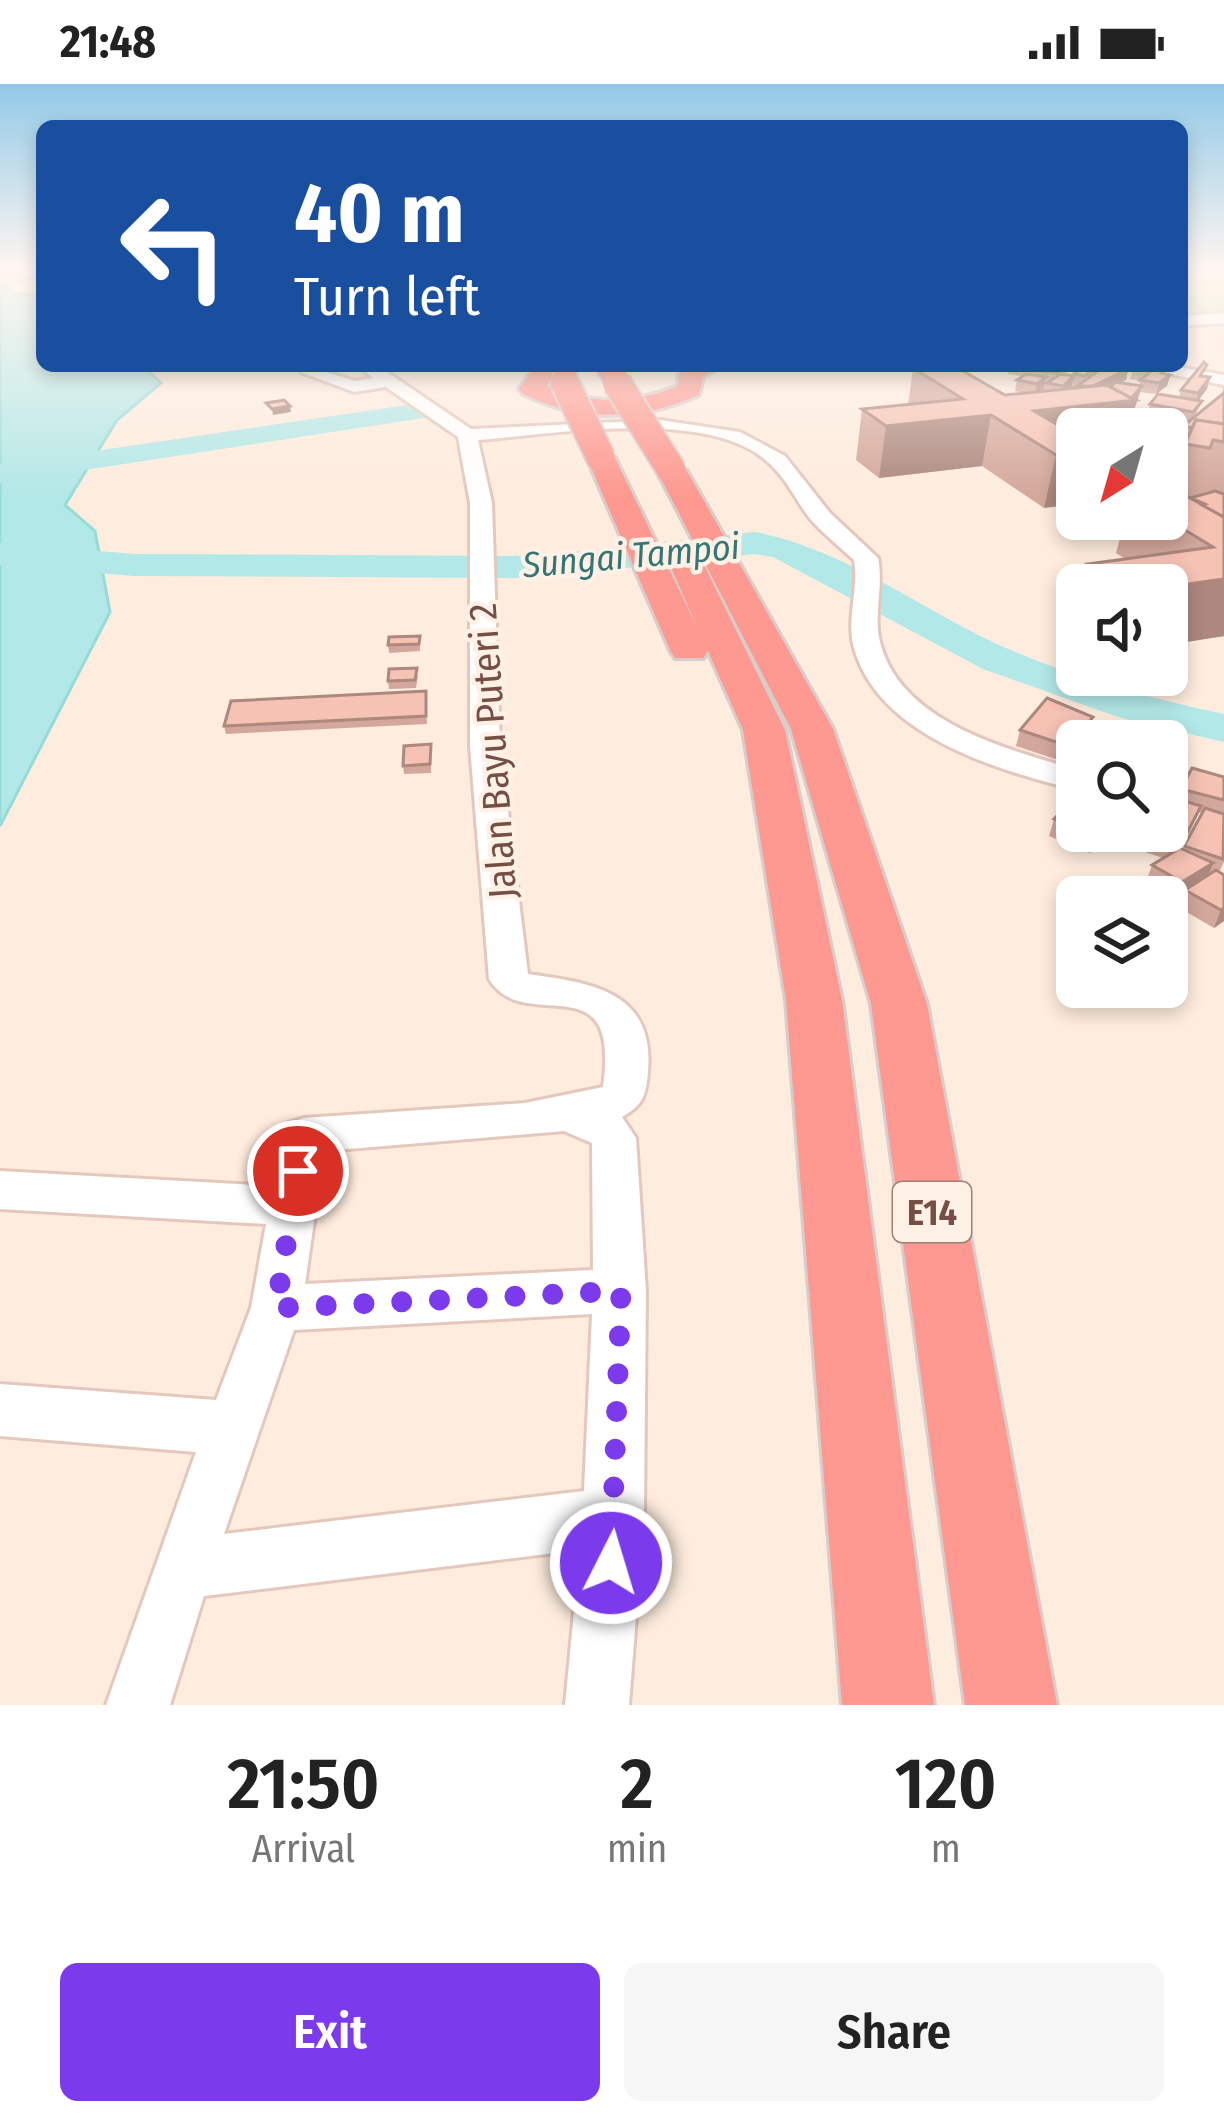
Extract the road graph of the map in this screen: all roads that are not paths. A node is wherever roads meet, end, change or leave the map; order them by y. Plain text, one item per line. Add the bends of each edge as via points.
1 (310, 372) dead end
2 (540, 372) edge
3 (585, 372) edge
4 (586, 372) edge
5 (695, 372) edge
6 (1175, 372) edge
7 (394, 374) edge
8 (1224, 380) edge
9 (431, 384) dead end
10 (476, 413) dead end
11 (468, 440) junction
12 (507, 443) junction
13 (482, 502) junction
14 (819, 515) junction
15 (768, 729) junction
16 (1056, 773) edge
17 (567, 1115) junction
18 (0, 1190) edge
19 (291, 1206) junction
20 (621, 1291) junction
21 (276, 1308) junction
22 (0, 1410) edge
23 (232, 1428) junction
24 (615, 1516) junction
25 (182, 1569) junction
26 (138, 1705) edge
27 (597, 1705) edge
28 (888, 1705) edge
29 (1012, 1705) edge

1 - 7 street via 354,387
2 - 5 highway via 532,389 616,408 672,400 690,390
3 - 15 highway, E14 via 644,472
4 - 15 highway, E14, bridge via 672,471
6 - 8 street
7 - 9 street
7 - 11 street
10 - 12 street
11 - 12 street
11 - 13 street, Jalan Bayu Puteri 2
12 - 13 street, Jalan Bayu Puteri 2 via 497,485
12 - 14 street via 718,440 754,456 802,510
12 - 14 street via 676,425 722,432 768,451
13 - 17 street, Jalan Bayu Puteri 2 via 485,746 509,979 595,1004 627,1033 621,1101
14 - 16 street via 869,565 871,661 910,707 968,743
15 - 28 highway, E14 via 814,1000
15 - 29 highway, E14 via 898,1004
17 - 19 street via 304,1135
17 - 20 street via 614,1138
18 - 19 street
19 - 21 street
20 - 21 street
20 - 24 street
21 - 23 street
22 - 23 street
23 - 25 street
24 - 25 street
24 - 27 street
25 - 26 street

